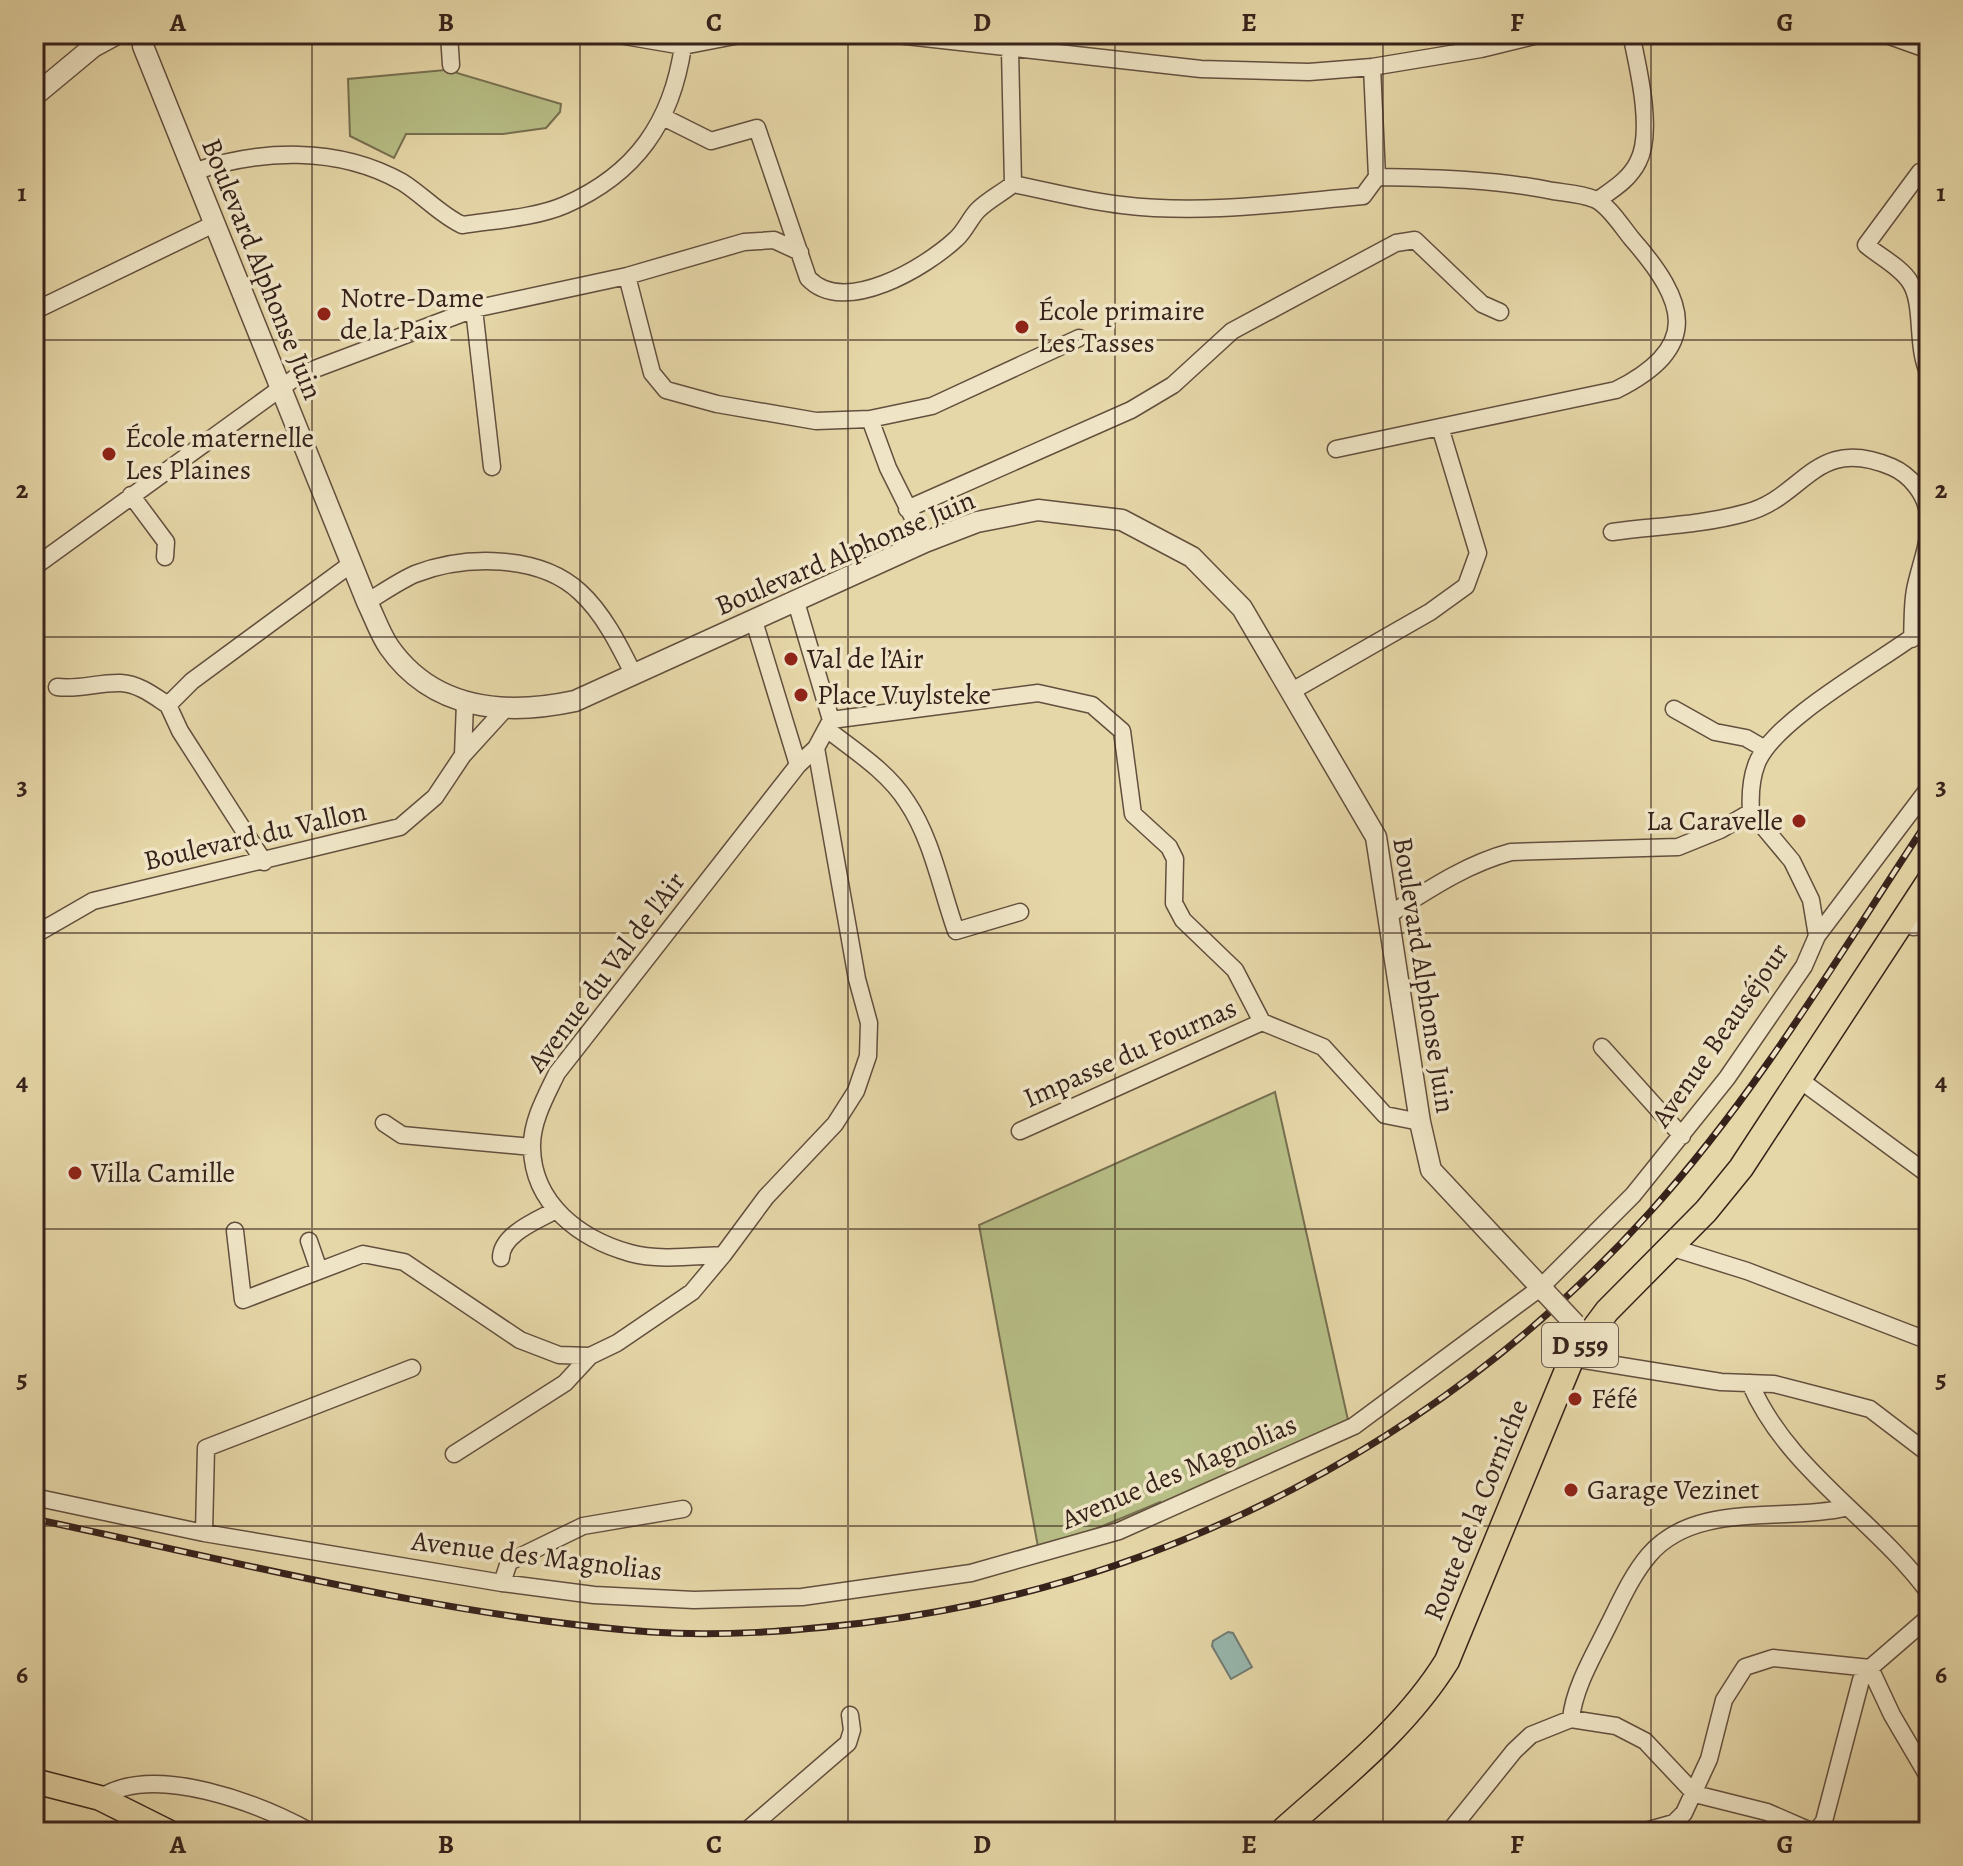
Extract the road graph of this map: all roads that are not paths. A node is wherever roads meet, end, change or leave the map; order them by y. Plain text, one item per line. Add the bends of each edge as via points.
1 (117, 34) edge
2 (449, 34) edge
3 (613, 34) edge
4 (745, 34) edge
5 (888, 34) edge
6 (1542, 34) edge
7 (1631, 34) edge
8 (1884, 34) edge
9 (148, 40) edge
10 (683, 46) junction
11 (1010, 50) junction
12 (1929, 50) edge
13 (451, 65) dead end
14 (1372, 67) junction
15 (34, 96) edge
16 (665, 118) junction
17 (193, 172) junction
18 (1920, 172) dead end
19 (1377, 177) junction
20 (1013, 184) junction
21 (1598, 200) junction
22 (214, 224) junction
23 (800, 252) junction
24 (627, 276) junction
25 (474, 309) junction
26 (34, 311) edge
27 (1500, 312) dead end
28 (1079, 338) dead end
29 (1929, 374) edge
30 (280, 389) junction
31 (870, 419) junction
32 (1440, 427) junction
33 (1336, 449) dead end
34 (492, 467) dead end
35 (131, 495) junction
36 (907, 509) junction
37 (1929, 513) edge
38 (1612, 532) dead end
39 (925, 542) junction
40 (165, 557) dead end
41 (351, 564) junction
42 (34, 567) edge
43 (367, 602) junction
44 (796, 602) junction
45 (754, 621) junction
46 (1929, 625) edge
47 (1912, 639) junction
48 (634, 675) junction
49 (57, 687) dead end
50 (1292, 691) junction
51 (465, 703) junction
52 (168, 705) junction
53 (505, 709) junction
54 (1674, 709) dead end
55 (829, 725) junction
56 (816, 748) junction
57 (1765, 749) junction
58 (463, 755) junction
59 (798, 765) junction
60 (1928, 789) edge
61 (1751, 812) junction
62 (264, 862) junction
63 (1929, 881) edge
64 (1020, 912) dead end
65 (1390, 914) junction
66 (1901, 923) junction
67 (1929, 925) edge
68 (34, 935) edge
69 (1817, 936) junction
70 (1262, 1022) junction
71 (1602, 1047) dead end
72 (1800, 1080) junction
73 (1420, 1122) junction
74 (384, 1123) dead end
75 (1020, 1131) dead end
76 (1682, 1136) junction
77 (532, 1147) junction
78 (1929, 1175) edge
79 (556, 1210) junction
80 (235, 1231) dead end
81 (309, 1241) dead end
82 (1670, 1247) junction
83 (723, 1255) junction
84 (501, 1258) dead end
85 (319, 1270) junction
86 (1543, 1290) junction
87 (1580, 1329) junction
88 (1929, 1341) edge
89 (590, 1356) junction
90 (1572, 1358) junction
91 (412, 1368) dead end
92 (1750, 1383) junction
93 (454, 1454) dead end
94 (1929, 1454) edge
95 (34, 1497) edge
96 (1845, 1508) junction
97 (683, 1509) dead end
98 (204, 1533) junction
99 (502, 1583) junction
100 (1929, 1593) edge
101 (1929, 1617) edge
102 (1870, 1668) junction
103 (850, 1715) dead end
104 (1571, 1719) junction
105 (1929, 1778) edge
106 (34, 1781) edge
107 (1695, 1794) junction
108 (100, 1798) junction
109 (1460, 1828) edge
110 (168, 1832) edge
111 (311, 1832) edge
112 (745, 1832) edge
113 (1281, 1832) edge
114 (1642, 1832) edge
115 (1815, 1832) edge

1 - 9 street via 128,45
1 - 15 street
2 - 13 street
3 - 10 street
4 - 10 street
5 - 11 street
6 - 14 street
7 - 21 street via 1644,134 1639,161 1626,180
8 - 12 street
9 - 17 street, Boulevard Alphonse Juin
10 - 16 street
11 - 14 street via 1201,69 1309,72
11 - 20 street
14 - 19 street
16 - 17 street via 623,170 563,206 462,225 403,183 361,164 307,154 235,158
16 - 23 street via 711,141 757,128
17 - 22 street, Boulevard Alphonse Juin
18 - 29 street via 1866,245 1909,280
19 - 20 street via 1363,196 1239,209 1121,205
19 - 21 street via 1475,178
20 - 23 street via 978,210 957,239 902,277 866,290 817,287 808,278
21 - 32 street via 1663,274 1676,305 1675,331 1664,360 1616,390
22 - 26 street
22 - 30 street, Boulevard Alphonse Juin
23 - 24 street via 774,240 744,242
24 - 25 street
24 - 31 street via 652,373 666,390 816,421
25 - 30 street via 299,375
25 - 34 street
27 - 36 street via 1482,304 1415,240 1396,243 1232,331 1173,385 1131,410
28 - 31 street via 932,406
30 - 35 street
30 - 41 street, Boulevard Alphonse Juin
31 - 36 street
32 - 33 street
32 - 50 street via 1478,553 1466,586
35 - 40 street via 166,542
35 - 42 street
36 - 39 street
37 - 38 street via 1909,478 1873,460 1845,457 1815,467 1748,513
37 - 47 street
39 - 44 street, Boulevard Alphonse Juin
39 - 50 street, Boulevard Alphonse Juin via 977,522 1038,510 1122,520 1192,557 1242,608
41 - 43 street, Boulevard Alphonse Juin
41 - 52 street via 192,681
43 - 48 street via 415,574 468,560 538,568 582,593
43 - 51 street, Boulevard Alphonse Juin via 388,646 412,672
44 - 45 street, Boulevard Alphonse Juin
44 - 55 street
45 - 48 street, Boulevard Alphonse Juin
45 - 59 street
46 - 47 street
47 - 57 street via 1801,713
48 - 53 street, Boulevard Alphonse Juin via 575,701 533,710
49 - 52 street via 78,690 121,683
50 - 65 street, Boulevard Alphonse Juin via 1376,837
51 - 53 street, Boulevard Alphonse Juin
51 - 58 street
52 - 62 street
53 - 58 street, Boulevard du Vallon
54 - 57 street via 1715,732 1746,738
55 - 56 street
55 - 64 street via 907,801 956,931
55 - 70 street via 1038,693 1092,705 1122,731 1133,814 1175,859 1174,903 1183,920 1235,970
56 - 59 street
56 - 83 street via 869,1023 868,1056 856,1091 835,1124 766,1197
57 - 61 street via 1756,765
58 - 62 street, Boulevard du Vallon via 435,797 400,827
59 - 77 street, Avenue du Val de l'Air via 557,1073 539,1110
60 - 69 street
61 - 65 street via 1678,847 1496,856
61 - 69 street, Avenue Beauséjour via 1797,871 1811,900
62 - 68 street, Boulevard du Vallon via 93,901
63 - 66 main road, Route de la Corniche / D 559
65 - 73 street, Boulevard Alphonse Juin
66 - 67 street
66 - 72 main road, Route de la Corniche / D 559
69 - 76 street, Avenue Beauséjour via 1804,966
70 - 73 street via 1323,1047 1385,1115
70 - 75 street, Impasse du Fournas
71 - 76 street
72 - 78 street
72 - 82 main road, Route de la Corniche / D 559 via 1741,1168
73 - 86 street, Boulevard Alphonse Juin via 1431,1170
74 - 77 street via 402,1135
76 - 86 street, Avenue Beauséjour
77 - 79 street, Avenue du Val de l'Air via 538,1182
79 - 83 street, Avenue du Val de l'Air via 590,1238 632,1254
79 - 84 street via 509,1240
80 - 85 street via 243,1300
81 - 85 street
82 - 87 main road, Route de la Corniche / D 559
82 - 88 street
83 - 89 street via 692,1292
85 - 89 street via 363,1254 404,1262 520,1340 559,1355
86 - 87 street, Boulevard Alphonse Juin, bridge
86 - 99 street, Avenue des Magnolias via 1354,1426 1119,1531 1047,1554 971,1573 802,1597 694,1600
87 - 90 main road, Route de la Corniche / D 559
89 - 93 street via 565,1383
90 - 92 street
90 - 113 main road, Route de la Corniche / D 559 via 1447,1661 1401,1723
91 - 98 street via 206,1448
92 - 94 street via 1774,1384 1870,1409
92 - 96 street via 1780,1435
95 - 98 street, Avenue des Magnolias
96 - 100 street via 1876,1533
96 - 104 street via 1719,1519 1663,1542 1624,1593
97 - 99 street via 583,1526 509,1562
98 - 99 street, Avenue des Magnolias
101 - 102 street
102 - 105 street
102 - 107 street via 1773,1658 1745,1667 1724,1700
102 - 115 street via 1861,1680 1824,1821
103 - 112 street via 848,1743
104 - 107 street via 1616,1726 1645,1741
104 - 109 street via 1531,1735 1514,1751
106 - 108 main road
107 - 114 street via 1674,1823
107 - 115 street via 1767,1812
108 - 110 main road
108 - 111 street via 128,1787 190,1787 232,1796

